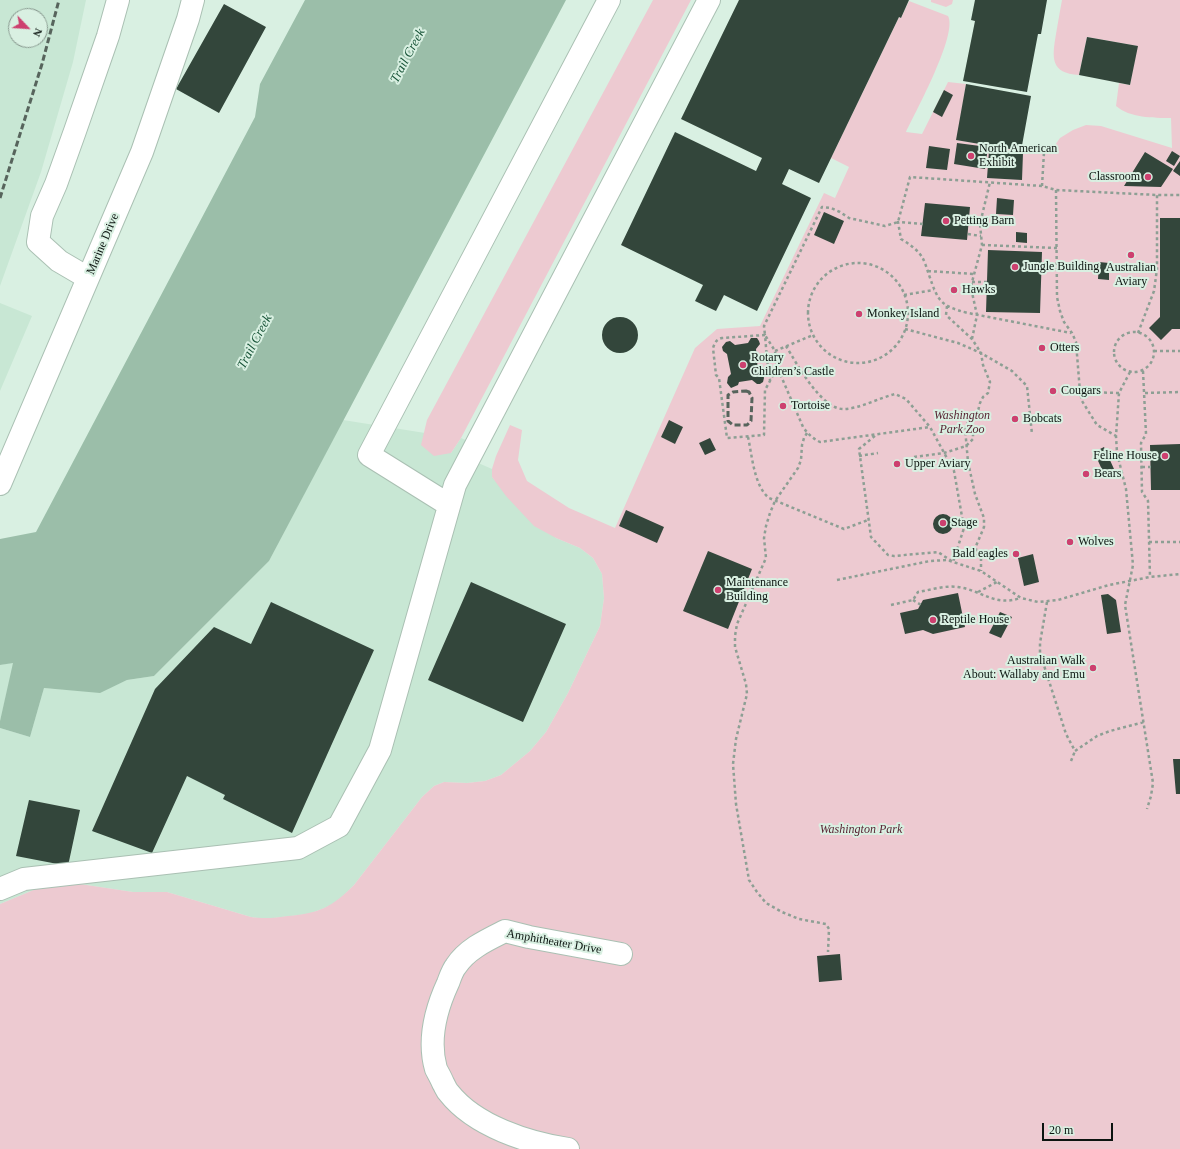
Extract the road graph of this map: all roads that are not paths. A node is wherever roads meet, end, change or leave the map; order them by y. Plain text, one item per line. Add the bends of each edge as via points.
1 (118, 0) edge
2 (193, 0) edge
3 (609, 0) edge
4 (709, 0) edge
5 (88, 278) junction
6 (0, 484) edge
7 (449, 505) junction
8 (0, 889) edge
9 (621, 954) dead end
10 (568, 1149) edge

1 - 5 lane via 75,132 42,216 38,242 59,261
2 - 5 lane, Marine Drive via 142,152
3 - 7 lane via 369,455
4 - 7 lane via 455,485
5 - 6 lane, Marine Drive
7 - 8 lane via 380,750 339,826 298,848 24,879
9 - 10 lane, Amphitheater Drive via 504,931 468,952 455,967 442,996 433,1044 436,1069 448,1093 463,1108 489,1125 521,1138

